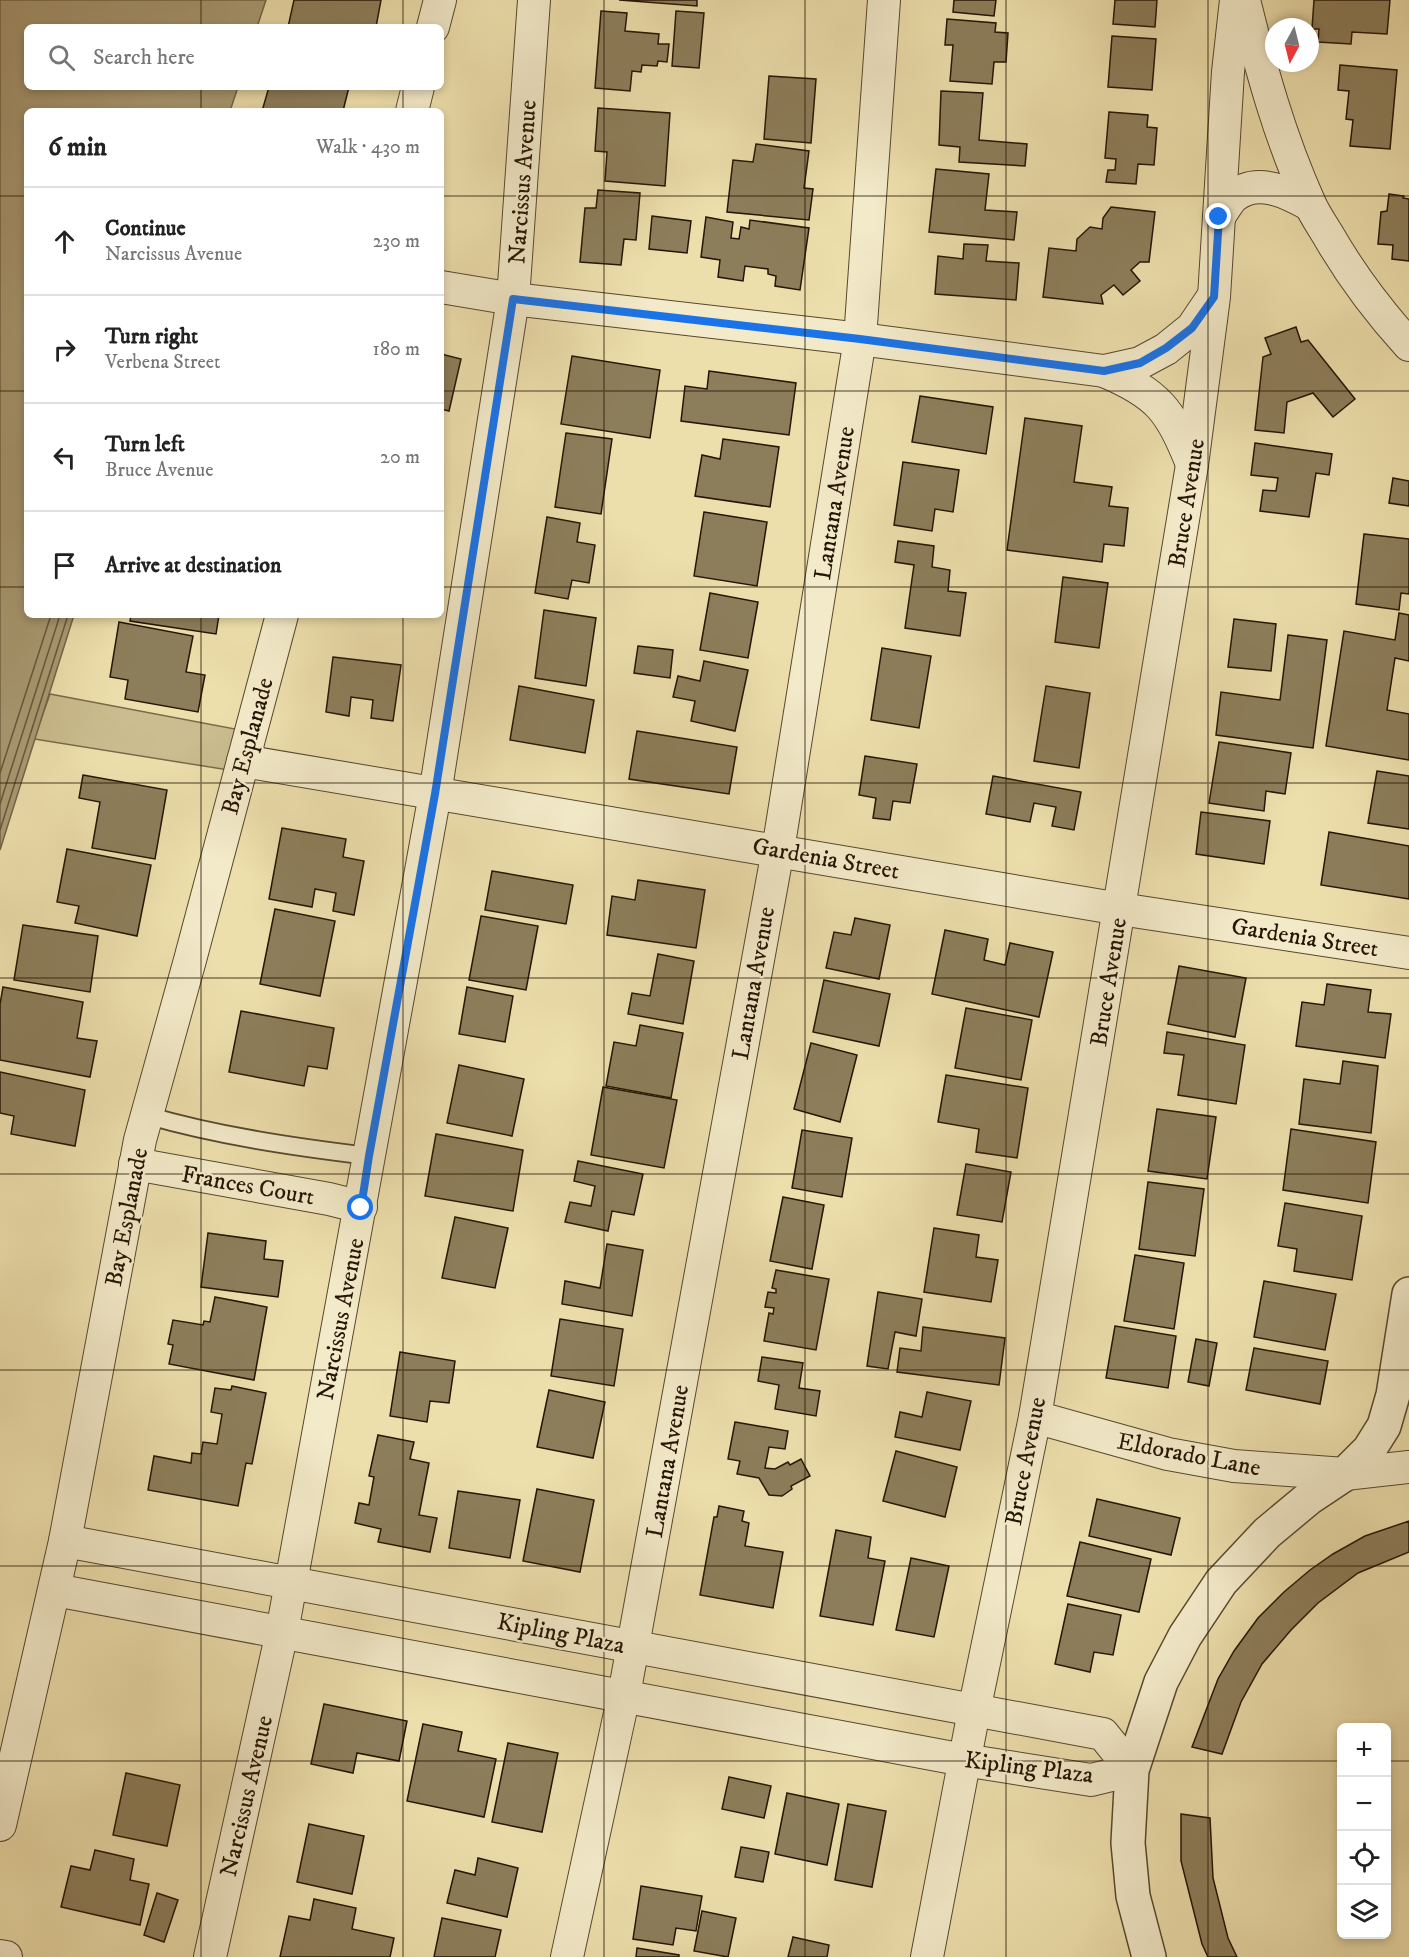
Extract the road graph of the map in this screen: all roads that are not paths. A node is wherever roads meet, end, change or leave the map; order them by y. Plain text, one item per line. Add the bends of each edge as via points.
1 (440, 0) edge
2 (534, 0) edge
3 (884, 0) edge
4 (1236, 0) edge
5 (1244, 0) edge
6 (434, 24) edge
7 (417, 90) edge
8 (413, 108) edge
9 (1310, 205) junction
10 (1219, 217) junction
11 (444, 288) edge
12 (1214, 297) junction
13 (513, 299) junction
14 (860, 339) junction
15 (1409, 345) edge
16 (1104, 371) junction
17 (1192, 465) junction
18 (281, 618) edge
19 (243, 761) junction
20 (435, 794) junction
21 (778, 850) junction
22 (1120, 909) junction
23 (1409, 953) edge
24 (146, 1115) junction
25 (369, 1156) junction
26 (135, 1164) junction
27 (361, 1208) junction
28 (1409, 1294) edge
29 (1035, 1417) junction
30 (1409, 1467) edge
31 (1345, 1474) junction
32 (65, 1541) junction
33 (290, 1582) junction
34 (55, 1590) junction
35 (282, 1632) junction
36 (633, 1647) junction
37 (624, 1695) junction
38 (974, 1711) junction
39 (964, 1760) junction
40 (1132, 1770) junction
41 (0, 1825) edge
42 (0, 1956) edge
43 (6, 1957) edge
44 (210, 1957) edge
45 (567, 1957) edge
46 (927, 1957) edge
47 (1149, 1957) edge

1 - 6 street
2 - 13 street, Narcissus Avenue
3 - 14 street, Lantana Avenue
4 - 10 street, Bruce Avenue
5 - 9 street via 1281,132
7 - 8 street
9 - 10 street via 1287,192 1252,188 1234,196
9 - 15 street via 1342,260
10 - 12 street, Bruce Avenue
11 - 13 street
12 - 16 street via 1192,328 1166,348 1140,363
12 - 17 street, Bruce Avenue
13 - 14 street
13 - 20 street, Narcissus Avenue
14 - 16 street
14 - 21 street, Lantana Avenue
16 - 17 street via 1133,383 1159,402 1179,431
17 - 22 street, Bruce Avenue
18 - 19 street, Bay Esplanade
19 - 20 street, Gardenia Street
19 - 24 street, Bay Esplanade
20 - 21 street, Gardenia Street
20 - 25 street, Narcissus Avenue
21 - 22 street, Gardenia Street
21 - 36 street, Lantana Avenue
22 - 23 street, Gardenia Street
22 - 29 street, Bruce Avenue
24 - 25 lane via 184,1126
24 - 26 street, Bay Esplanade
25 - 27 street, Narcissus Avenue
26 - 27 street, Frances Court
26 - 32 street, Bay Esplanade
27 - 33 street, Narcissus Avenue
28 - 31 street via 1393,1395 1384,1426 1369,1450
29 - 31 street, Eldorado Lane via 1168,1454 1234,1466
29 - 38 street, Bruce Avenue
30 - 31 street, Eldorado Lane
31 - 40 street via 1267,1533 1221,1582 1185,1636 1161,1682
32 - 33 street, Kipling Plaza
32 - 34 street, Bay Esplanade
33 - 35 street, Narcissus Avenue
33 - 36 street, Kipling Plaza
34 - 35 street, Kipling Plaza
34 - 41 street, Bay Esplanade
35 - 37 street, Kipling Plaza
35 - 44 street, Narcissus Avenue
36 - 37 street, Lantana Avenue
36 - 38 street, Kipling Plaza
37 - 39 street, Kipling Plaza
37 - 45 street, Lantana Avenue
38 - 39 street, Bruce Avenue
38 - 40 street, Kipling Plaza via 1103,1734
39 - 40 street, Kipling Plaza via 1091,1780
39 - 46 street, Bruce Avenue
40 - 47 street via 1128,1843 1133,1896
42 - 43 street

